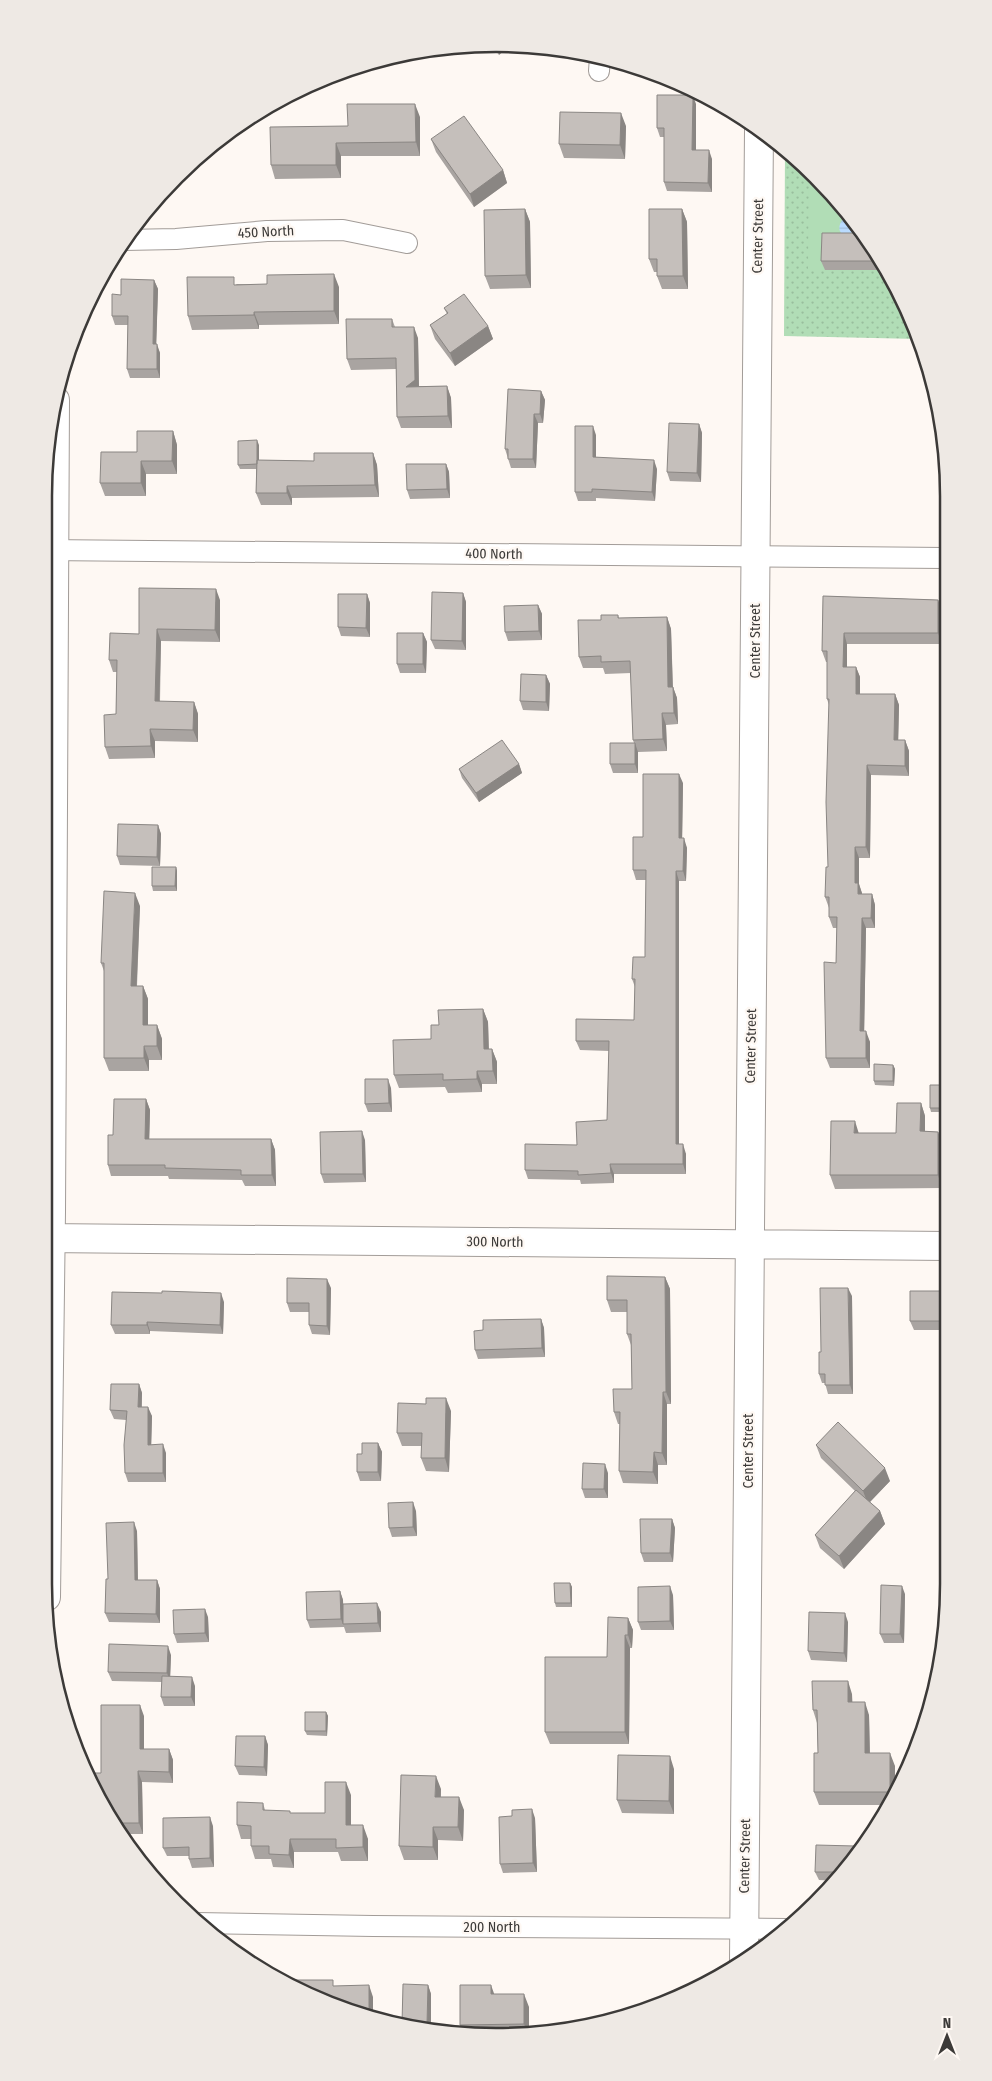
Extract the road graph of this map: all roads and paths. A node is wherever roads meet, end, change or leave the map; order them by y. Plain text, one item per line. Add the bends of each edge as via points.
1 (759, 139) edge
2 (134, 240) edge
3 (407, 243) dead end
4 (52, 550) edge
5 (755, 557) junction
6 (940, 558) edge
7 (52, 1238) edge
8 (750, 1245) junction
9 (940, 1246) edge
10 (210, 1923) edge
11 (744, 1928) junction
12 (776, 1929) edge
13 (744, 1953) edge

1 - 5 street, Center Street
2 - 3 street, 450 North via 267,231 343,230
4 - 5 street, 400 North
5 - 6 street, 400 North
5 - 8 street, Center Street
7 - 8 street, 300 North
8 - 9 street, 300 North
8 - 11 street, Center Street
10 - 11 street, 200 North
11 - 12 street, 200 North
11 - 13 street, Center Street

